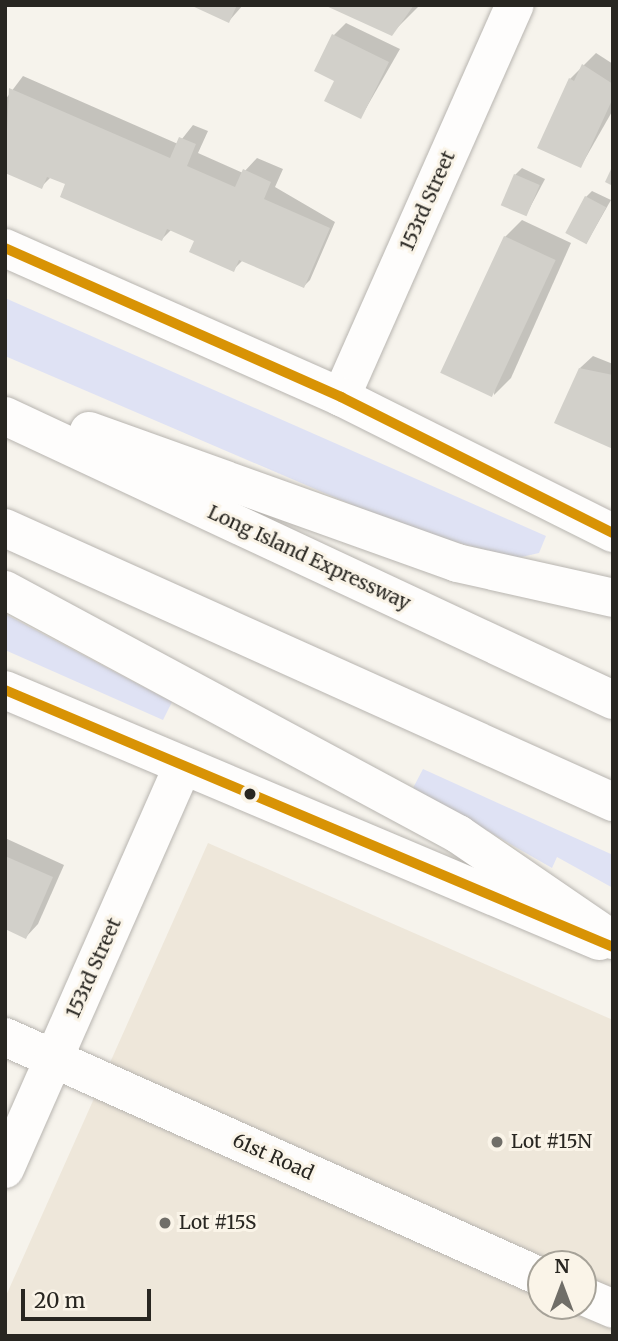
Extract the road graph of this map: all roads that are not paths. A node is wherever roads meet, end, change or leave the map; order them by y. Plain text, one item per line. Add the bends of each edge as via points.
1 (515, 5) edge
2 (5, 248) edge
3 (341, 397) junction
4 (5, 403) edge
5 (5, 416) edge
6 (5, 528) edge
7 (613, 533) edge
8 (5, 590) edge
9 (613, 598) edge
10 (5, 690) edge
11 (613, 700) edge
12 (182, 767) junction
13 (613, 803) edge
14 (613, 940) edge
15 (613, 947) edge
16 (5, 1037) edge
17 (54, 1059) junction
18 (5, 1169) edge
19 (527, 1271) edge

1 - 3 main road, 153rd Street
2 - 3 main road
3 - 7 main road
4 - 9 main road via 457,563
5 - 11 main road, Long Island Expressway
6 - 13 main road
8 - 14 main road via 458,834
10 - 12 main road
12 - 15 main road
12 - 17 main road, 153rd Street
16 - 17 main road, 61st Road
17 - 18 main road, 153rd Street
17 - 19 main road, 61st Road

